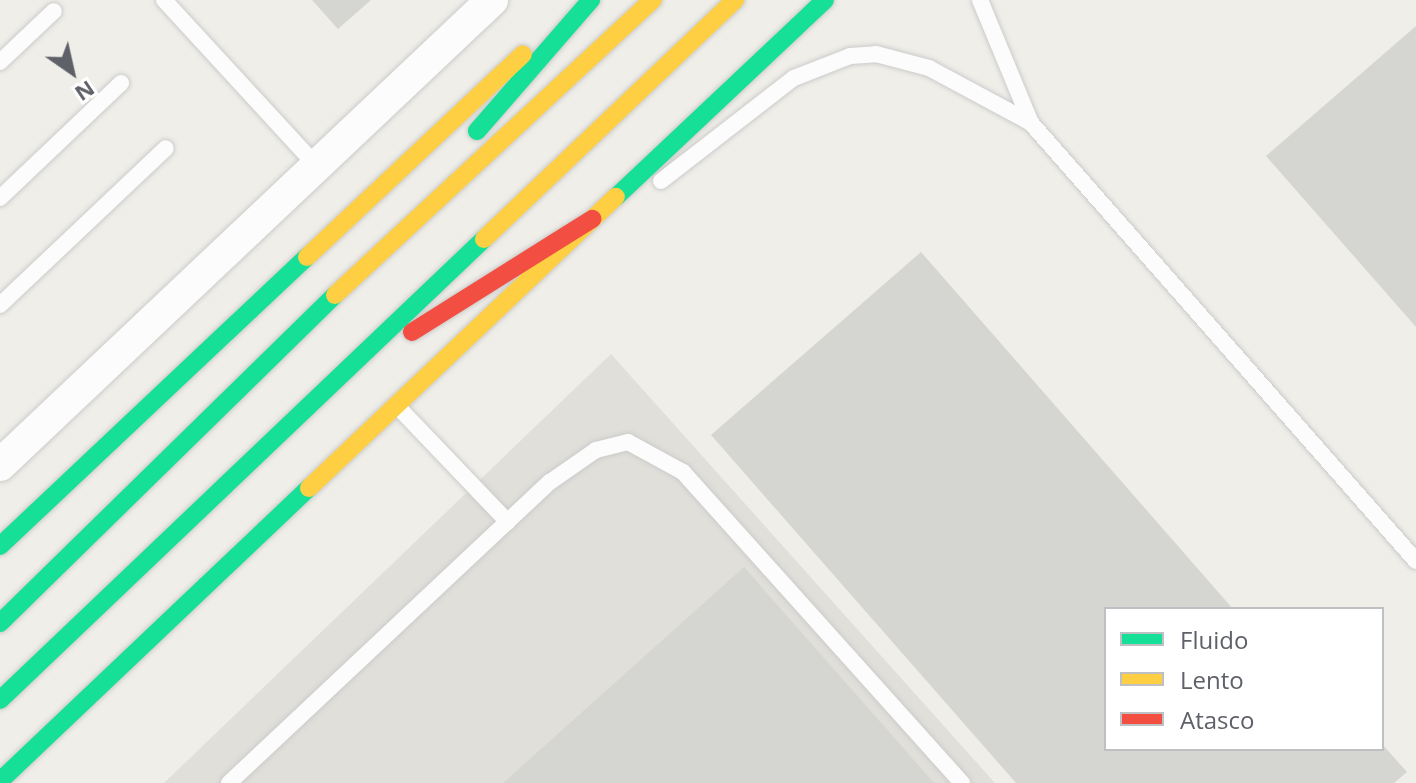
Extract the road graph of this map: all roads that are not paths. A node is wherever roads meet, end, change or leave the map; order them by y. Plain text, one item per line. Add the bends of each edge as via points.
1 (164, 0) edge
2 (492, 0) edge
3 (580, 0) edge
4 (591, 0) edge
5 (653, 0) edge
6 (735, 0) edge
7 (825, 0) edge
8 (980, 0) edge
9 (54, 11) dead end
10 (0, 62) edge
11 (121, 83) dead end
12 (1031, 123) junction
13 (166, 148) dead end
14 (315, 164) junction
15 (0, 198) edge
16 (592, 219) junction
17 (0, 305) edge
18 (320, 309) junction
19 (332, 382) junction
20 (396, 405) junction
21 (0, 465) edge
22 (508, 522) junction
23 (0, 546) edge
24 (1416, 561) edge
25 (0, 623) edge
26 (0, 700) edge
27 (0, 781) edge
28 (229, 783) edge
29 (962, 783) edge

1 - 14 lane
2 - 14 street
3 - 23 main road
4 - 18 main road
5 - 18 main road
6 - 19 main road
7 - 16 main road
8 - 12 lane
9 - 10 lane
11 - 15 lane
12 - 16 lane via 929,68 876,54 850,56 794,78 687,164
12 - 24 lane
13 - 17 lane
14 - 21 street
16 - 19 main road
16 - 20 main road
18 - 25 main road
19 - 26 main road
20 - 22 lane
20 - 27 main road
22 - 28 lane
22 - 29 lane via 596,450 628,442 651,448 683,472

